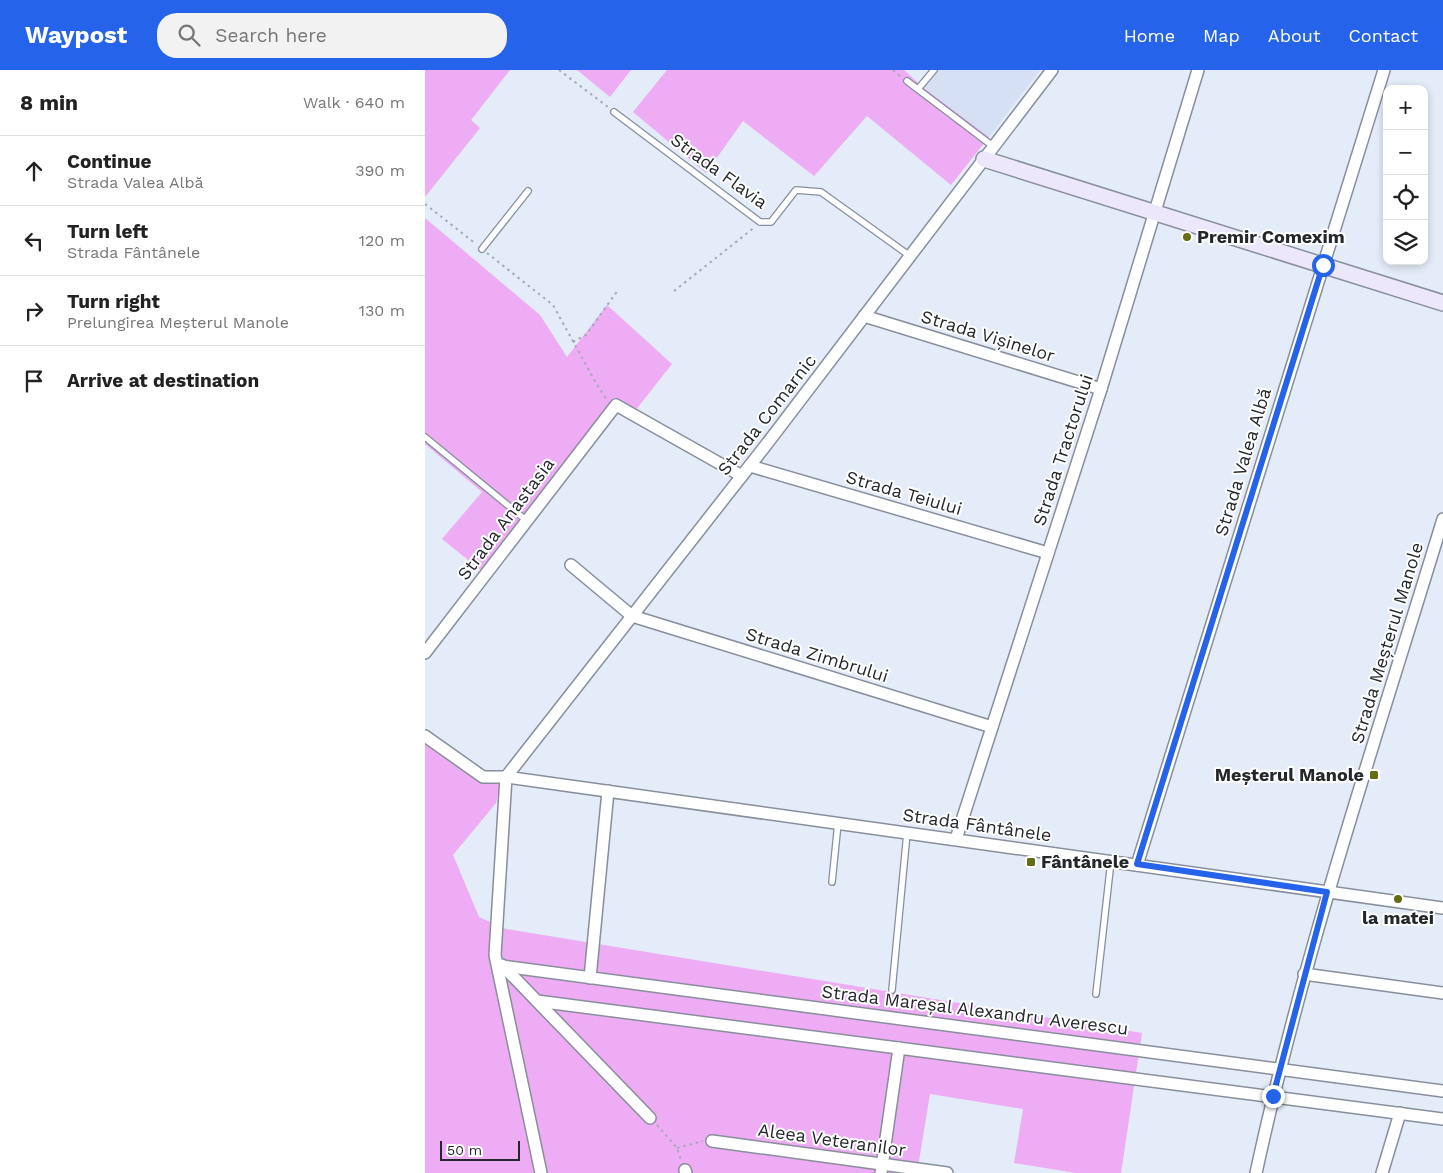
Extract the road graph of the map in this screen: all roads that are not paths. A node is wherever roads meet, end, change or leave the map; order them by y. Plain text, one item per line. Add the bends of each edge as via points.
1 (934, 70) edge
2 (1051, 70) edge
3 (1198, 70) edge
4 (1384, 70) edge
5 (907, 81) dead end
6 (919, 89) junction
7 (614, 112) road end
8 (994, 147) junction
9 (984, 159) junction
10 (528, 191) dead end
11 (1156, 213) junction
12 (483, 249) dead end
13 (911, 256) junction
14 (1323, 265) junction
15 (1443, 303) edge
16 (864, 316) junction
17 (1101, 389) junction
18 (425, 438) edge
19 (750, 466) junction
20 (742, 476) junction
21 (1443, 519) edge
22 (527, 522) junction
23 (1048, 553) junction
24 (571, 565) dead end
25 (632, 616) junction
26 (425, 653) edge
27 (992, 727) junction
28 (425, 737) edge
29 (506, 777) junction
30 (608, 791) junction
31 (838, 823) junction
32 (907, 833) junction
33 (956, 840) junction
34 (1111, 861) junction
35 (1137, 864) junction
36 (832, 882) dead end
37 (1327, 892) junction
38 (1443, 908) edge
39 (495, 956) junction
40 (502, 966) junction
41 (1304, 974) junction
42 (590, 978) junction
43 (892, 990) dead end
44 (1443, 993) edge
45 (1096, 994) dead end
46 (537, 1002) junction
47 (899, 1048) junction
48 (1280, 1068) junction
49 (1443, 1091) edge
50 (1273, 1096) junction
51 (1400, 1113) junction
52 (650, 1118) road end
53 (1443, 1119) edge
54 (712, 1141) road end
55 (882, 1169) edge
56 (541, 1173) edge
57 (947, 1173) edge
58 (1257, 1173) edge
59 (1382, 1173) edge

1 - 6 lane
2 - 8 street, Strada Comarnic
3 - 11 street, Strada Tractorului
4 - 14 street, Strada Valea Albă
5 - 6 lane
6 - 8 lane
7 - 13 lane, Strada Flavia via 761,222 771,222 796,190 821,192
8 - 9 street, Strada Comarnic
9 - 11 street
9 - 13 street, Strada Comarnic
10 - 12 lane
11 - 14 street
11 - 17 street, Strada Tractorului
13 - 16 street, Strada Comarnic
14 - 15 street
14 - 35 street, Strada Valea Albă
16 - 17 street, Strada Vișinelor
16 - 19 street, Strada Comarnic
17 - 23 street, Strada Tractorului
18 - 22 lane
19 - 20 street, Strada Comarnic
19 - 23 street, Strada Teiului
20 - 22 street, Strada Anastasia via 616,405
20 - 25 street, Strada Comarnic
21 - 37 street, Strada Meșterul Manole
22 - 26 street, Strada Anastasia
23 - 27 street, Strada Tractorului
24 - 25 street
25 - 27 street, Strada Zimbrului
25 - 29 street, Strada Comarnic
27 - 33 street, Strada Tractorului
28 - 29 street, Strada Fântânele via 483,777
29 - 30 street, Strada Fântânele
29 - 39 street
30 - 31 street, Strada Fântânele
30 - 42 street
31 - 32 street, Strada Fântânele
31 - 36 lane
32 - 33 street, Strada Fântânele
32 - 43 lane
33 - 34 street, Strada Fântânele
34 - 35 street, Strada Fântânele
34 - 45 lane
35 - 37 street, Strada Fântânele
37 - 38 street, Strada Fântânele
37 - 41 street, Strada Meșterul Manole
39 - 40 street
39 - 56 street
40 - 42 street, Strada Mareșal Alexandru Averescu
40 - 46 street
41 - 44 street
41 - 48 street, Strada Meșterul Manole
42 - 48 street, Strada Mareșal Alexandru Averescu
46 - 47 street
46 - 52 street
47 - 50 street
47 - 55 street
48 - 49 street, Strada Mareșal Alexandru Averescu
48 - 50 street, Strada Meșterul Manole
50 - 51 street
50 - 58 street, Strada Meșterul Manole
51 - 53 street
51 - 59 street
54 - 55 street, Aleea Veteranilor
55 - 57 street, Aleea Veteranilor

